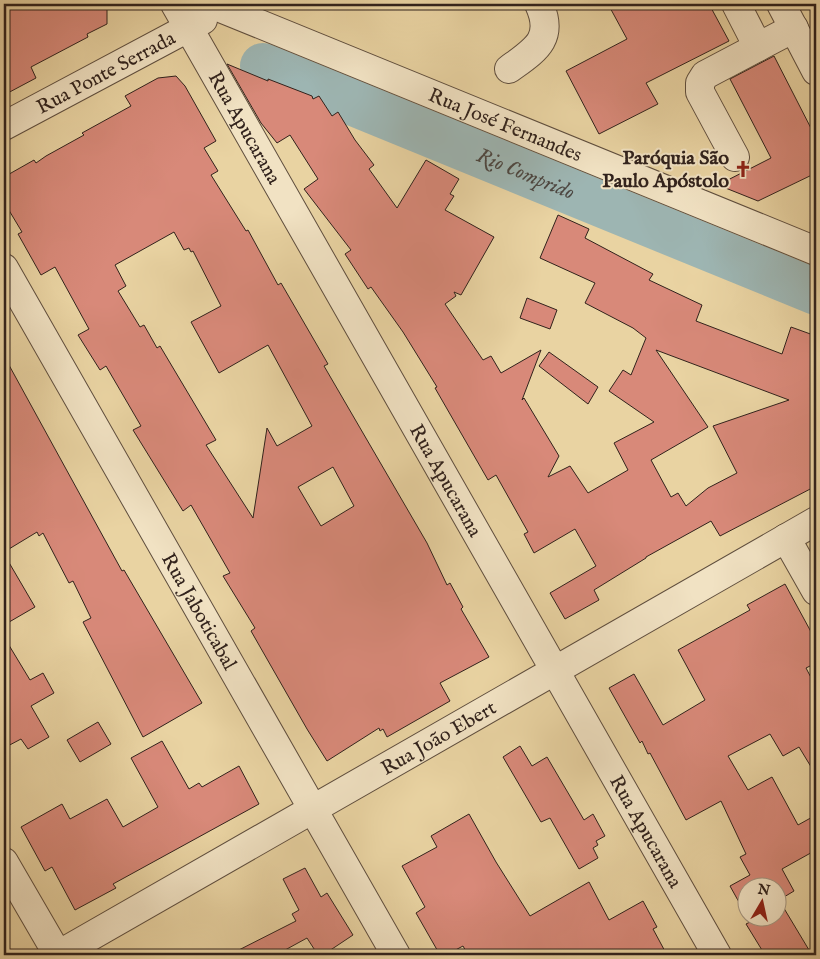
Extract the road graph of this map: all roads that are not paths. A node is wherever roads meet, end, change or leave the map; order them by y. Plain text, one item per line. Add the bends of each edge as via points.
1 (175, 4) edge
2 (539, 4) edge
3 (736, 4) edge
4 (781, 4) edge
5 (228, 6) edge
6 (188, 28) junction
7 (794, 28) junction
8 (758, 47) junction
9 (509, 69) dead end
10 (816, 71) edge
11 (4, 126) edge
12 (735, 157) dead end
13 (816, 251) edge
14 (4, 268) edge
15 (816, 521) edge
16 (786, 538) junction
17 (816, 591) edge
18 (555, 671) junction
19 (313, 810) junction
20 (4, 862) edge
21 (58, 955) edge
22 (396, 955) edge
23 (717, 955) edge

1 - 6 street, Rua Apucarana
2 - 9 street via 546,20 543,36 534,50
3 - 8 street
4 - 7 street
5 - 6 street, Rua Ponte Serrada
5 - 13 street, Rua José Fernandes
6 - 11 street, Rua Ponte Serrada
6 - 18 street, Rua Apucarana
7 - 8 street
7 - 10 street
8 - 12 street via 706,74 700,83 700,92
14 - 19 street, Rua Jaboticabal
15 - 16 street, Rua João Ebert
16 - 17 street
16 - 18 street, Rua João Ebert
18 - 19 street, Rua João Ebert
18 - 23 street, Rua Apucarana
19 - 21 street, Rua João Ebert
19 - 22 street, Rua Jaboticabal
20 - 21 street

